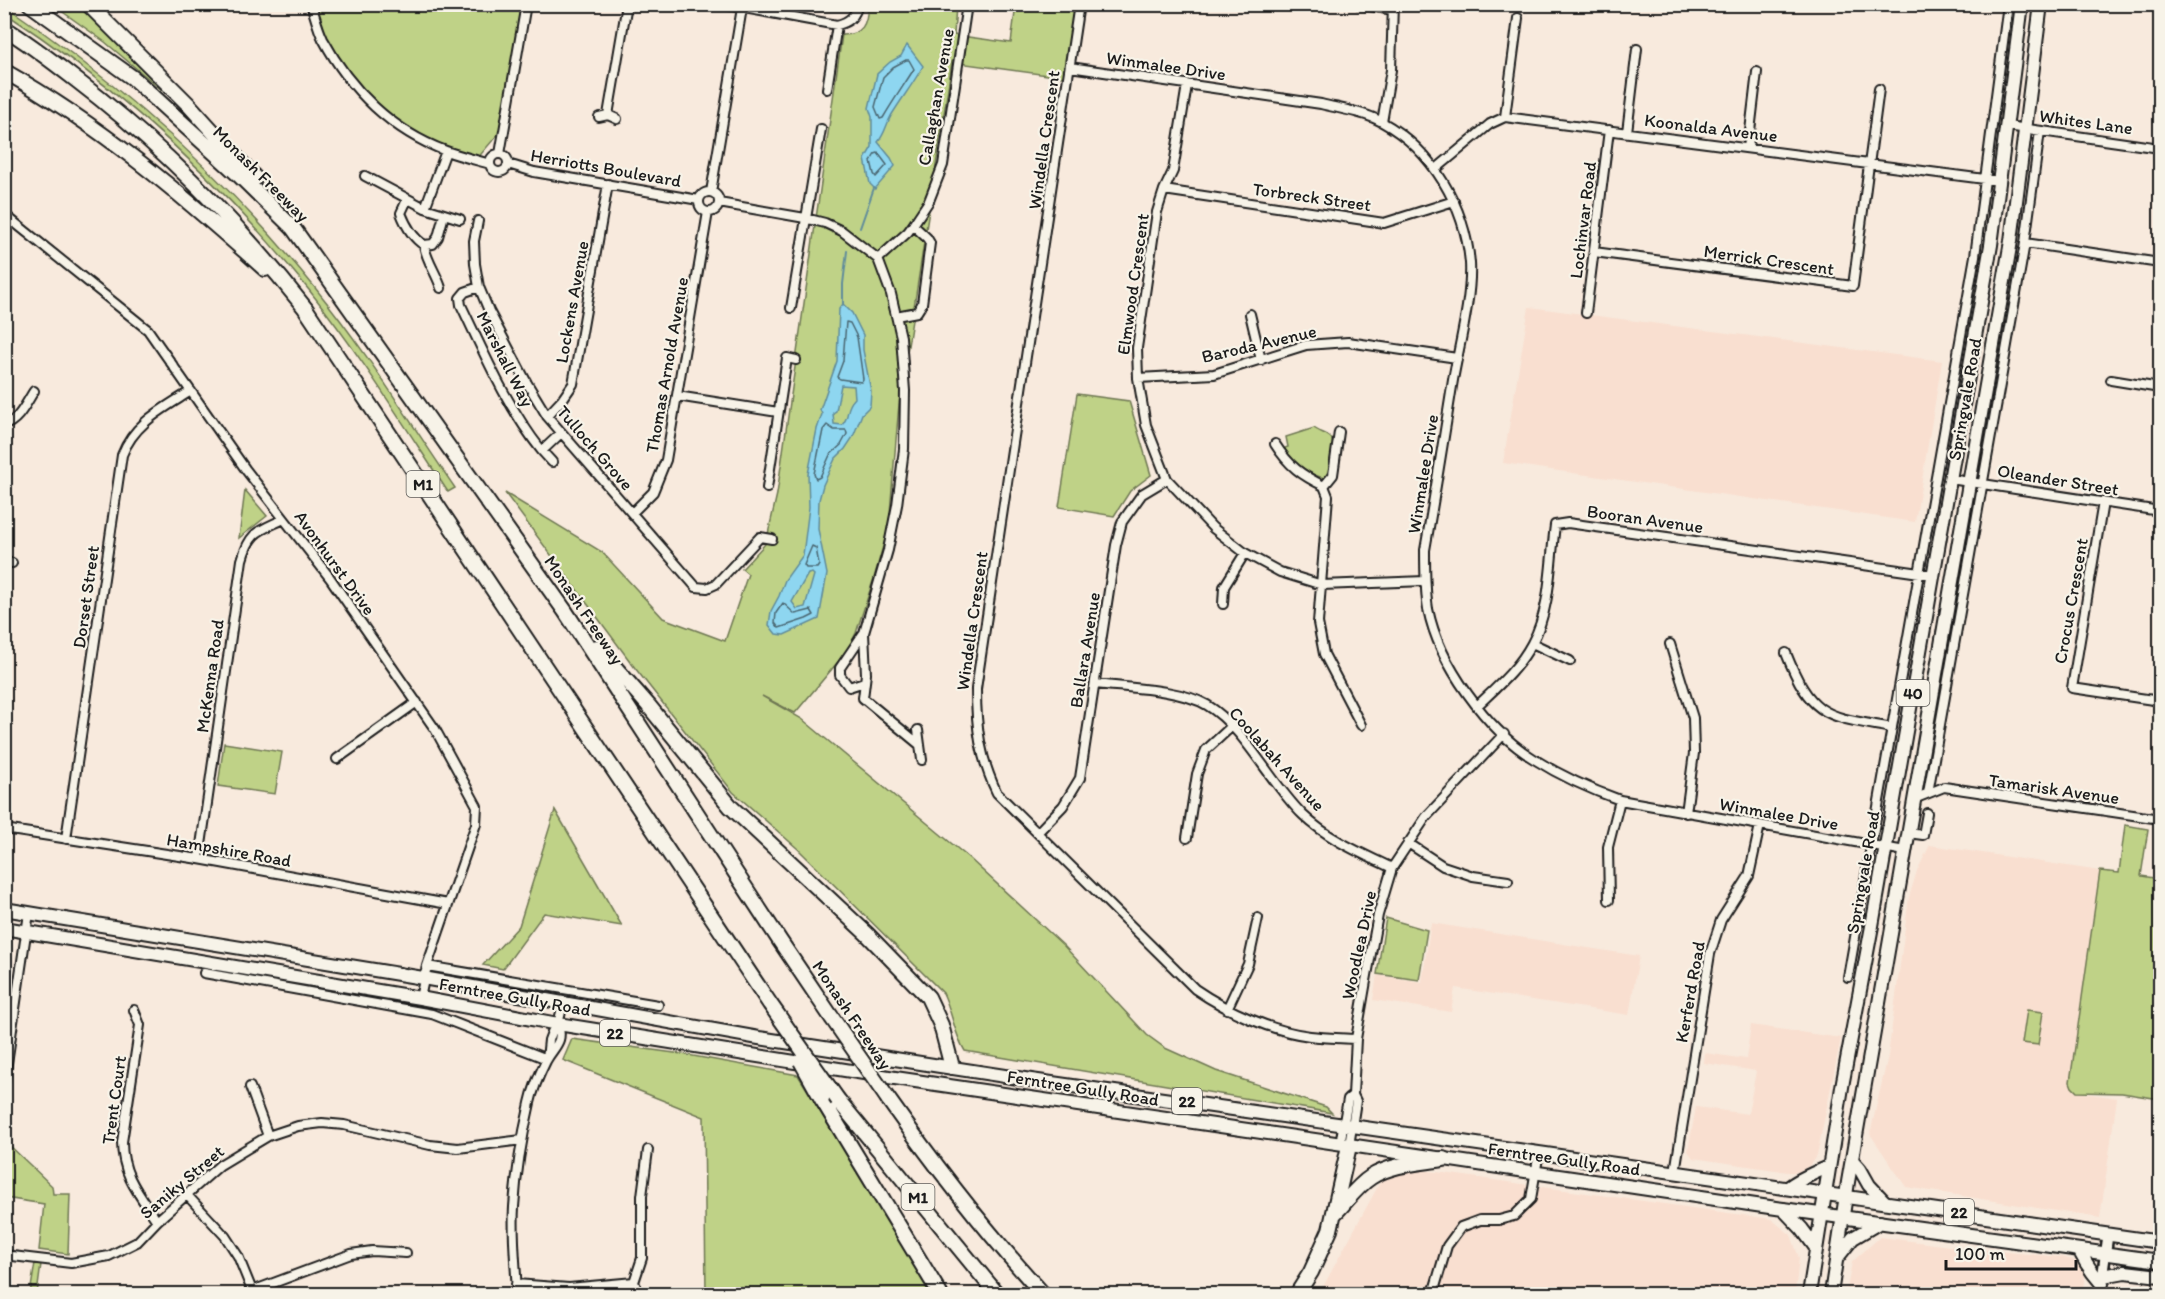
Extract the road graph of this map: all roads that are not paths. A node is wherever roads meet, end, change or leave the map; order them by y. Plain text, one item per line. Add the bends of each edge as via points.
1 (30, 4) edge
2 (88, 4) edge
3 (311, 4) edge
4 (525, 4) edge
5 (627, 4) edge
6 (722, 4) edge
7 (858, 4) edge
8 (967, 4) edge
9 (1079, 4) edge
10 (1359, 4) edge
11 (2008, 4) edge
12 (2022, 4) edge
13 (2042, 4) edge
14 (1393, 7) edge
15 (742, 8) junction
16 (1518, 18) dead end
17 (837, 25) junction
18 (4, 28) edge
19 (1637, 49) dead end
20 (1070, 68) junction
21 (4, 71) edge
22 (1757, 72) dead end
23 (1187, 85) junction
24 (827, 89) dead end
25 (1880, 89) dead end
26 (608, 115) junction
27 (599, 117) dead end
28 (1505, 117) junction
29 (617, 119) dead end
30 (1382, 122) junction
31 (2007, 126) junction
32 (2026, 128) junction
33 (821, 129) dead end
34 (1609, 130) junction
35 (2040, 130) junction
36 (1627, 132) junction
37 (1748, 148) junction
38 (2160, 148) edge
39 (446, 151) junction
40 (500, 154) junction
41 (490, 164) junction
42 (508, 164) junction
43 (1870, 164) junction
44 (1436, 170) junction
45 (365, 176) dead end
46 (1985, 179) junction
47 (2000, 181) junction
48 (608, 184) junction
49 (1164, 190) junction
50 (711, 192) junction
51 (407, 200) junction
52 (699, 200) junction
53 (1454, 201) junction
54 (719, 203) junction
55 (425, 208) junction
56 (708, 212) junction
57 (4, 214) edge
58 (444, 215) junction
59 (805, 218) junction
60 (460, 219) dead end
61 (478, 221) dead end
62 (913, 225) junction
63 (293, 228) junction
64 (2025, 243) junction
65 (424, 245) junction
66 (1594, 252) junction
67 (878, 260) junction
68 (2160, 263) edge
69 (479, 287) junction
70 (441, 288) dead end
71 (305, 308) junction
72 (791, 308) dead end
73 (1250, 314) dead end
74 (1586, 314) dead end
75 (896, 316) junction
76 (1457, 358) junction
77 (796, 360) dead end
78 (1261, 360) junction
79 (1138, 378) junction
80 (2111, 380) dead end
81 (2160, 388) edge
82 (34, 391) dead end
83 (191, 391) junction
84 (677, 396) junction
85 (778, 412) junction
86 (547, 416) junction
87 (4, 425) edge
88 (1339, 432) dead end
89 (561, 433) junction
90 (1275, 444) dead end
91 (1941, 447) junction
92 (542, 451) junction
93 (1954, 456) junction
94 (552, 462) dead end
95 (1167, 479) junction
96 (1950, 479) junction
97 (1969, 482) junction
98 (1983, 484) junction
99 (1324, 486) junction
100 (767, 488) dead end
101 (2103, 502) junction
102 (2160, 511) edge
103 (632, 513) junction
104 (284, 519) junction
105 (772, 539) dead end
106 (1245, 553) junction
107 (1918, 573) junction
108 (1934, 575) junction
109 (1425, 581) junction
110 (1322, 585) junction
111 (1223, 604) dead end
112 (565, 611) junction
113 (864, 633) junction
114 (1532, 643) junction
115 (1670, 644) dead end
116 (1786, 653) dead end
117 (1570, 661) dead end
118 (864, 682) junction
119 (1096, 684) junction
120 (849, 687) junction
121 (863, 698) junction
122 (2160, 701) edge
123 (417, 702) junction
124 (1477, 706) junction
125 (1361, 724) dead end
126 (1232, 726) junction
127 (1892, 728) junction
128 (918, 730) dead end
129 (1504, 734) junction
130 (920, 745) junction
131 (337, 759) dead end
132 (922, 760) dead end
133 (1931, 774) junction
134 (1944, 787) junction
135 (1928, 793) junction
136 (1914, 799) junction
137 (1620, 800) junction
138 (1686, 813) junction
139 (1927, 813) dead end
140 (2160, 819) edge
141 (1760, 825) junction
142 (4, 829) edge
143 (1038, 832) junction
144 (1908, 833) junction
145 (1187, 838) dead end
146 (66, 839) junction
147 (1408, 843) junction
148 (1871, 845) junction
149 (1886, 848) junction
150 (1905, 850) junction
151 (200, 859) junction
152 (1392, 868) junction
153 (1508, 880) dead end
154 (1609, 900) dead end
155 (448, 904) junction
156 (4, 909) edge
157 (29, 913) junction
158 (1258, 918) dead end
159 (4, 928) edge
160 (26, 931) junction
161 (427, 966) junction
162 (204, 973) dead end
163 (1848, 977) dead end
164 (423, 978) junction
165 (514, 981) junction
166 (420, 998) junction
167 (527, 998) junction
168 (563, 1004) junction
169 (770, 1004) junction
170 (658, 1005) dead end
171 (1227, 1009) junction
172 (134, 1010) dead end
173 (558, 1024) junction
174 (1356, 1039) junction
175 (547, 1059) junction
176 (952, 1067) junction
177 (4, 1084) edge
178 (250, 1087) dead end
179 (1348, 1124) junction
180 (268, 1136) junction
181 (522, 1140) junction
182 (1345, 1145) junction
183 (648, 1150) dead end
184 (1539, 1152) junction
185 (1443, 1159) junction
186 (1851, 1160) junction
187 (1828, 1167) junction
188 (1675, 1172) junction
189 (1536, 1173) junction
190 (1713, 1177) junction
191 (1788, 1188) junction
192 (1824, 1193) junction
193 (186, 1194) junction
194 (1846, 1196) junction
195 (1710, 1198) junction
196 (1884, 1201) junction
197 (1783, 1209) junction
198 (1335, 1214) junction
199 (1821, 1214) junction
200 (1842, 1217) junction
201 (157, 1221) junction
202 (1880, 1222) junction
203 (2108, 1235) junction
204 (2160, 1242) edge
205 (1816, 1248) junction
206 (2079, 1250) junction
207 (406, 1253) dead end
208 (2106, 1254) junction
209 (4, 1255) edge
210 (1836, 1258) junction
211 (2160, 1261) edge
212 (2160, 1276) edge
213 (634, 1282) junction
214 (516, 1284) junction
215 (2101, 1285) edge
216 (253, 1293) edge
217 (516, 1294) edge
218 (639, 1294) edge
219 (940, 1294) edge
220 (997, 1294) edge
221 (1043, 1294) edge
222 (1297, 1294) edge
223 (1433, 1294) edge
224 (1809, 1294) edge
225 (1831, 1294) edge

1 - 63 highway, Monash Freeway / M1 via 133,78
2 - 63 highway via 188,104 272,197
3 - 39 street via 322,37 361,94 415,137
4 - 40 street
5 - 26 street
6 - 15 street
7 - 17 street via 853,17
8 - 62 street, Callaghan Avenue via 942,165 928,201
9 - 20 street, Windella Crescent
10 - 14 street
11 - 46 street, Springvale Road
12 - 31 main road, Springvale Road / 40
13 - 32 main road, Springvale Road / 40
14 - 30 street via 1391,70
15 - 17 street
15 - 50 street
16 - 28 street
17 - 24 street
18 - 71 highway, M1 via 83,85 174,163 257,249
19 - 36 street
20 - 23 street, Winmalee Drive
20 - 143 street, Windella Crescent via 976,689 976,724 986,770 997,793
21 - 71 highway via 97,129 228,237
22 - 37 street
23 - 30 street, Winmalee Drive via 1321,104
23 - 49 street, Elmwood Crescent via 1173,171
25 - 43 street
26 - 27 street
26 - 29 street
28 - 34 street, Koonalda Avenue
28 - 44 street via 1490,124
30 - 44 street, Winmalee Drive
31 - 32 street, Whites Lane
31 - 47 main road, Springvale Road / 40
32 - 35 street, Whites Lane
32 - 97 main road, Springvale Road / 40 via 2011,241
33 - 59 street
34 - 36 street, Koonalda Avenue
34 - 66 street, Lochinvar Road
35 - 38 street, Whites Lane
35 - 64 street, Springvale Road
36 - 37 street, Koonalda Avenue
37 - 43 street, Koonalda Avenue
39 - 41 street
39 - 55 street
40 - 41 street
40 - 42 street
41 - 42 street via 501,172
42 - 48 street, Herriotts Boulevard
43 - 46 street, Koonalda Avenue
43 - 66 street, Merrick Crescent via 1853,286
44 - 53 street, Winmalee Drive
45 - 51 street
46 - 47 street, Koonalda Avenue
46 - 91 street, Springvale Road
47 - 93 main road, Springvale Road / 40
48 - 52 street, Herriotts Boulevard
48 - 86 street, Lockens Avenue via 573,384
49 - 53 street, Torbreck Street via 1384,223
49 - 79 street, Elmwood Crescent via 1157,212 1137,348
50 - 52 street via 704,193
50 - 54 street via 718,196
51 - 55 street
51 - 65 street via 401,213 404,221
52 - 56 street
53 - 76 street, Winmalee Drive via 1464,228 1470,265
54 - 56 street
54 - 59 street
55 - 58 street
56 - 84 street, Thomas Arnold Avenue
57 - 83 street, Avonhurst Drive via 148,330
58 - 60 street
58 - 65 street via 438,237 433,244
59 - 67 street via 842,231
59 - 72 street
61 - 69 street, Tulloch Grove via 474,241
62 - 67 street, Callaghan Avenue
62 - 75 street via 930,243 922,304 917,312
63 - 112 highway, Monash Freeway / M1
64 - 68 street
64 - 98 street, Springvale Road
65 - 70 street
66 - 74 street, Lochinvar Road
67 - 75 street
69 - 86 street, Tulloch Grove
69 - 92 street, Marshall Way via 465,292 460,298 461,305 501,387
71 - 169 highway, M1
73 - 78 street
75 - 113 street via 905,391 904,449 888,550
76 - 78 street, Baroda Avenue via 1348,342 1306,345
76 - 109 street, Winmalee Drive via 1425,550
77 - 85 street via 787,358
78 - 79 street, Baroda Avenue via 1214,374
79 - 95 street, Elmwood Crescent via 1146,425
80 - 81 street
82 - 87 street via 11,423
83 - 104 street, Avonhurst Drive
83 - 146 street, Dorset Street via 136,429 122,455
84 - 85 street
84 - 103 street, Thomas Arnold Avenue via 661,475 653,492
85 - 100 street
86 - 89 street, Tulloch Grove
88 - 99 street via 1333,475
89 - 92 street
89 - 103 street, Tulloch Grove
90 - 99 street via 1287,462
91 - 93 street, Springvale Road
91 - 107 street, Springvale Road
92 - 94 street, Marshall Way
93 - 96 main road, Springvale Road / 40
95 - 106 street, Elmwood Crescent via 1213,528
95 - 119 street, Ballara Avenue via 1142,494 1122,522
96 - 97 street, Oleander Street
96 - 108 main road, Springvale Road / 40
97 - 98 street, Oleander Street
97 - 136 main road, Springvale Road / 40
98 - 101 street, Oleander Street
98 - 133 street, Springvale Road
99 - 110 street via 1328,496
101 - 102 street, Oleander Street
101 - 122 street, Crocus Crescent via 2072,688
103 - 105 street, Tulloch Grove via 696,587 716,584 760,537
104 - 123 street, Avonhurst Drive
104 - 151 street, McKenna Road via 258,531 247,542 242,560
106 - 110 street, Elmwood Crescent via 1280,572
106 - 111 street via 1224,587
107 - 108 street, Booran Avenue
107 - 114 street, Booran Avenue via 1568,523 1555,525 1546,597
107 - 127 street, Springvale Road
108 - 149 main road, Springvale Road / 40
109 - 110 street, Elmwood Crescent
109 - 124 street, Winmalee Drive via 1428,609 1442,652
110 - 125 street via 1318,623 1324,654
112 - 176 highway via 731,807 867,934 927,997 937,1015
112 - 221 highway, Monash Freeway / M1, bridge via 888,1099 945,1179
113 - 118 street
113 - 120 street via 840,668
114 - 117 street
114 - 124 street, Booran Avenue via 1509,676
115 - 138 street via 1693,718 1694,753
116 - 127 street via 1810,701 1829,714
118 - 120 street
118 - 121 street
119 - 126 street, Coolabah Avenue via 1182,695 1207,705
119 - 143 street, Ballara Avenue via 1080,778 1063,806
120 - 121 street
121 - 130 street
123 - 131 street
123 - 155 street, Avonhurst Drive via 477,806 476,824
124 - 129 street, Winmalee Drive
126 - 145 street via 1206,750 1197,774
126 - 152 street, Coolabah Avenue via 1303,815 1329,836
127 - 148 street, Springvale Road
128 - 130 street
129 - 137 street, Winmalee Drive via 1531,758 1581,786
129 - 147 street, Woodlea Drive via 1426,817
130 - 132 street
133 - 134 street
133 - 135 street, Springvale Road
134 - 135 street, Tamarisk Avenue
134 - 140 street, Tamarisk Avenue
135 - 136 street, Tamarisk Avenue
136 - 144 main road, Springvale Road / 40
137 - 138 street, Winmalee Drive
137 - 154 street via 1608,847
138 - 141 street, Winmalee Drive
139 - 144 street, Springvale Road via 1923,835
141 - 148 street, Winmalee Drive
141 - 188 street, Kerferd Road via 1749,876 1721,920 1710,954
142 - 146 street, Hampshire Road
143 - 171 street, Windella Crescent via 1187,982
144 - 150 main road, Springvale Road / 40
146 - 151 street, Hampshire Road
147 - 152 street, Woodlea Drive
147 - 153 street via 1443,866 1473,876
148 - 149 street, Winmalee Drive
148 - 163 street, Springvale Road
149 - 150 street, Winmalee Drive
149 - 187 main road, Springvale Road / 40
150 - 186 main road, Springvale Road / 40
151 - 155 street, Hampshire Road
152 - 174 street, Woodlea Drive via 1378,915
155 - 161 street, Avonhurst Drive
156 - 157 main road, Ferntree Gully Road / 22
157 - 160 street
157 - 164 main road, Ferntree Gully Road / 22
158 - 171 street via 1248,964
159 - 160 main road, Ferntree Gully Road / 22
160 - 166 main road, Ferntree Gully Road / 22
160 - 177 street
161 - 164 street, Avonhurst Drive
161 - 165 street
162 - 175 street, Ferntree Gully Road via 432,1014
164 - 166 street, Avonhurst Drive
164 - 167 main road, Ferntree Gully Road / 22
165 - 167 street
165 - 170 street
166 - 173 main road, Ferntree Gully Road / 22
167 - 168 main road, Ferntree Gully Road / 22
168 - 173 street
168 - 176 main road, Ferntree Gully Road / 22
169 - 219 highway, bridge via 822,1099
169 - 220 highway, M1, bridge via 838,1100
171 - 174 street, Windella Crescent via 1295,1033
172 - 201 street, Trent Court via 140,1025 122,1159 128,1178
173 - 175 street via 560,1038
173 - 182 main road, Ferntree Gully Road / 22
174 - 179 street, Woodlea Drive via 1356,1101
175 - 181 street via 531,1100
176 - 179 main road, Ferntree Gully Road / 22
178 - 180 street
179 - 182 street, Woodlea Drive
179 - 184 main road, Ferntree Gully Road / 22
180 - 181 street, Saniky Street via 322,1123 458,1148
180 - 193 street, Saniky Street via 220,1165
181 - 214 street via 514,1209
182 - 185 main road, Ferntree Gully Road / 22
182 - 198 highway
183 - 213 street via 642,1196 642,1258
184 - 188 main road, Ferntree Gully Road / 22
184 - 189 street
185 - 189 main road, Ferntree Gully Road / 22
185 - 198 highway via 1395,1167 1369,1178
186 - 194 main road, Springvale Road / 40
186 - 196 main road
187 - 191 main road
187 - 192 main road, Springvale Road / 40
188 - 190 main road, Ferntree Gully Road / 22
189 - 195 main road, Ferntree Gully Road / 22
189 - 223 street via 1531,1199 1514,1216 1461,1227 1447,1246
190 - 191 main road, Ferntree Gully Road / 22
190 - 195 main road
191 - 192 main road, Ferntree Gully Road / 22
192 - 194 main road, Ferntree Gully Road / 22
192 - 199 main road, Springvale Road / 40
193 - 201 street, Saniky Street
193 - 216 street via 225,1236
194 - 196 main road, Ferntree Gully Road / 22
194 - 200 main road, Springvale Road / 40
195 - 197 main road, Ferntree Gully Road / 22
196 - 203 main road, Ferntree Gully Road / 22
197 - 199 main road, Ferntree Gully Road / 22
197 - 205 main road
198 - 222 highway via 1311,1272
199 - 200 main road, Ferntree Gully Road / 22
199 - 205 main road, Springvale Road / 40
200 - 202 main road, Ferntree Gully Road / 22
200 - 210 main road, Springvale Road / 40
201 - 209 street, Saniky Street via 137,1242 92,1260 71,1263
202 - 206 main road, Ferntree Gully Road / 22
202 - 210 main road via 1853,1238
203 - 204 main road, Ferntree Gully Road / 22
203 - 208 street
205 - 224 main road, Springvale Road / 40
206 - 208 main road, Ferntree Gully Road / 22
206 - 215 main road
207 - 216 street via 351,1254
208 - 211 main road, Ferntree Gully Road / 22
208 - 215 street
210 - 225 main road, Springvale Road / 40
212 - 215 main road via 2125,1272
213 - 214 street via 569,1288
213 - 218 street
214 - 217 street

